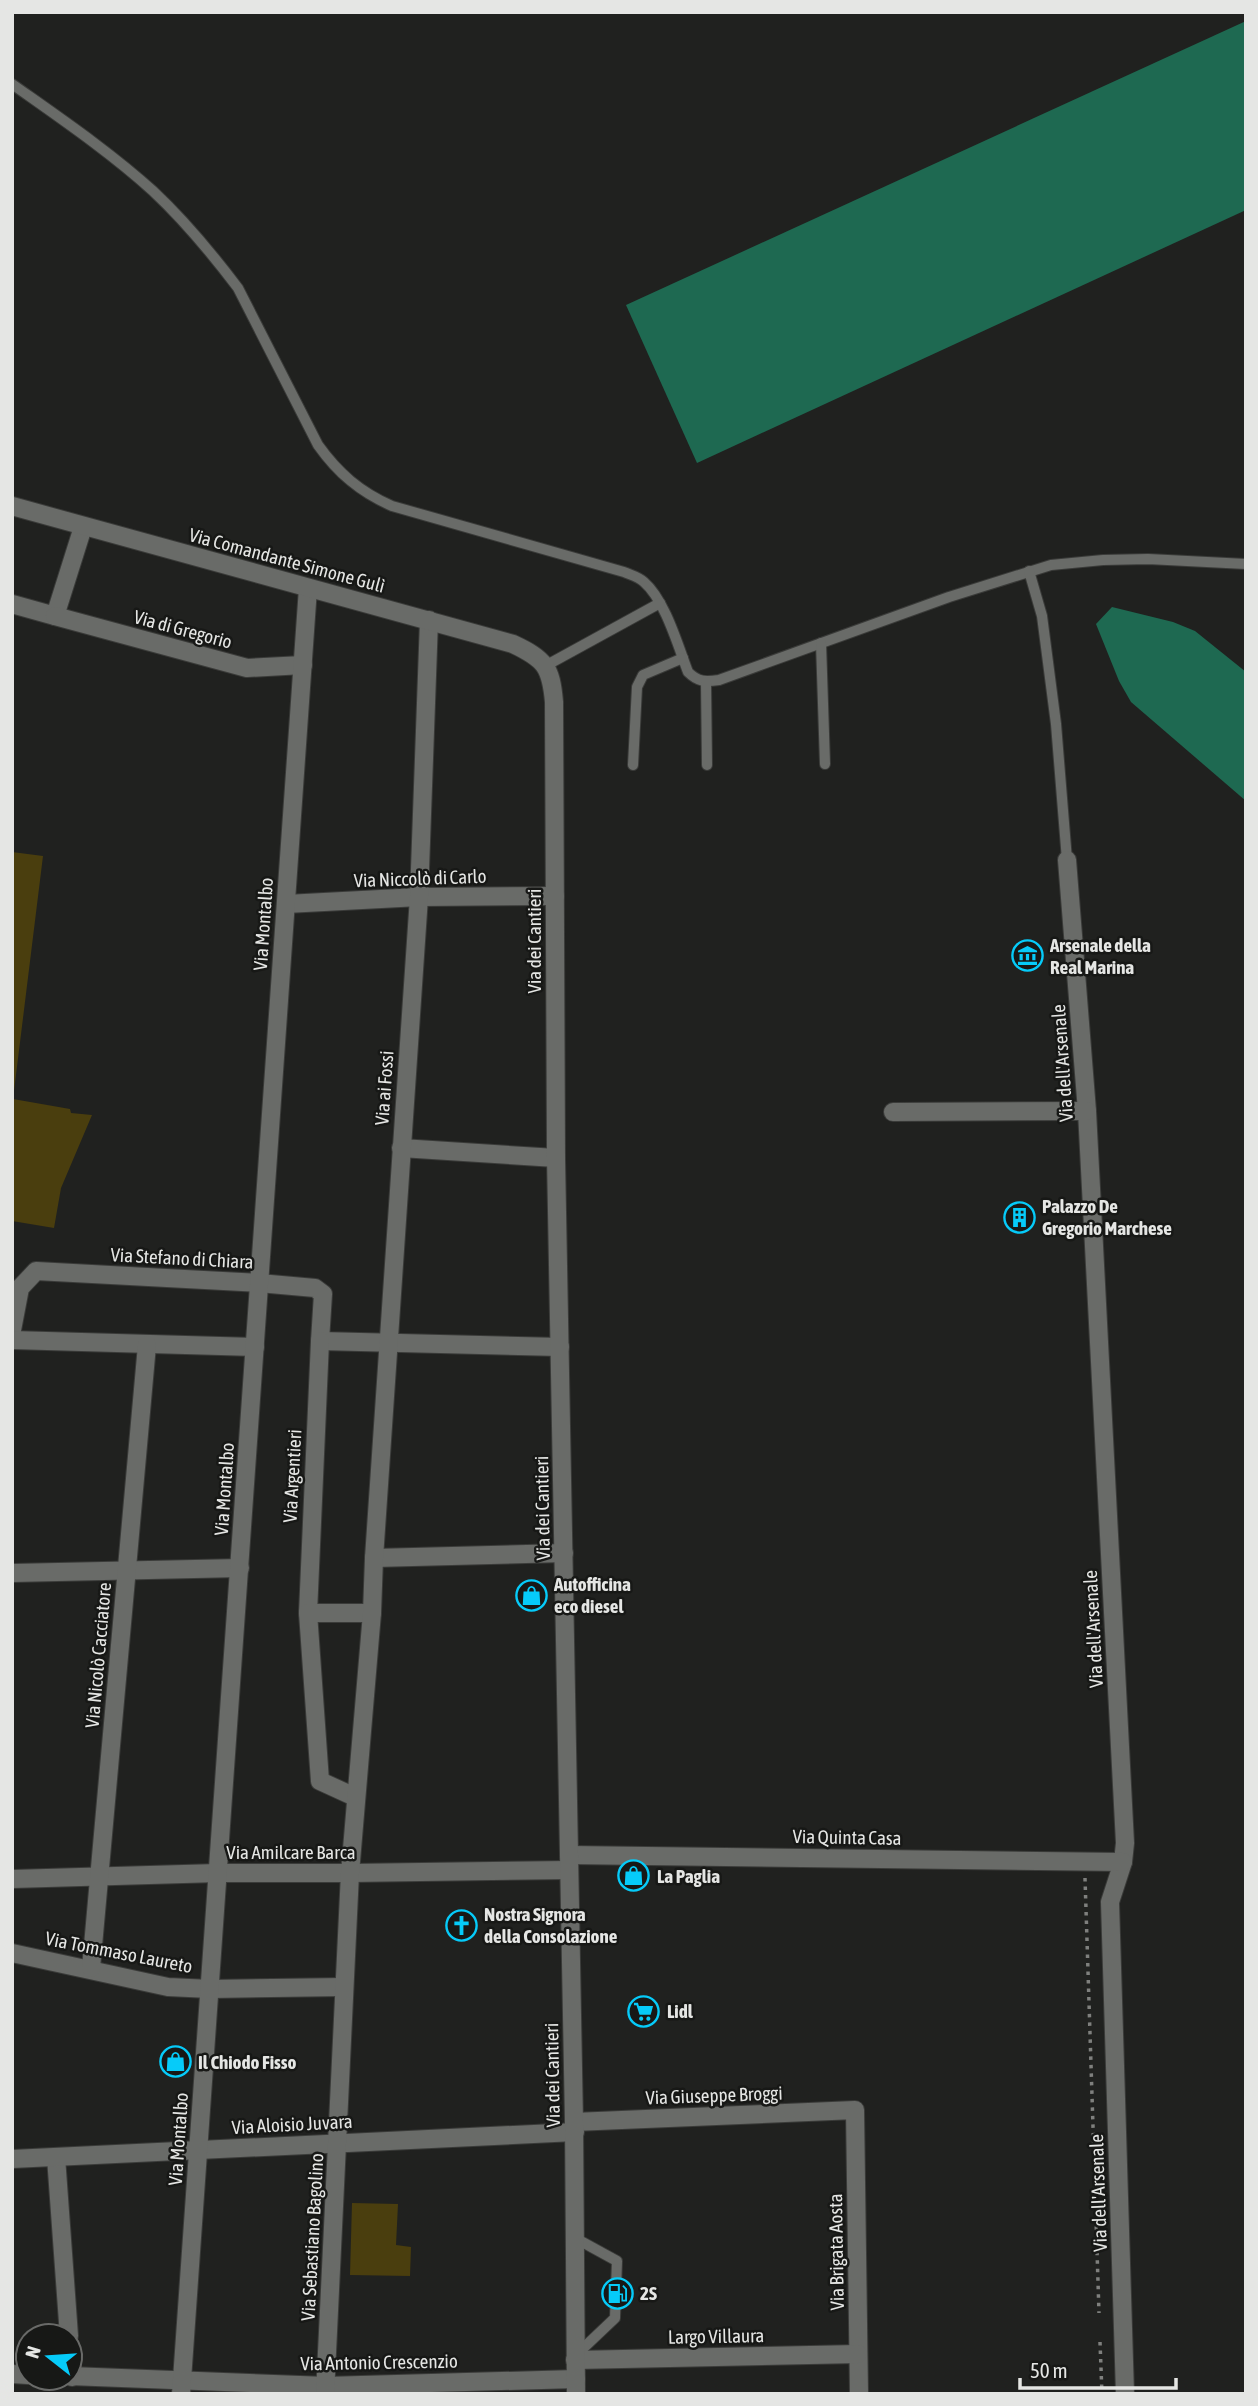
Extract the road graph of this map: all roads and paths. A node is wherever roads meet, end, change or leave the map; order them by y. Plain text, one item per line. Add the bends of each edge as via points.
1 (12, 84) edge
2 (12, 506) edge
3 (83, 527) junction
4 (1246, 564) edge
5 (1029, 571) junction
6 (309, 588) junction
7 (660, 603) junction
8 (12, 604) edge
9 (55, 616) junction
10 (429, 620) junction
11 (821, 643) junction
12 (683, 658) junction
13 (303, 665) junction
14 (547, 665) junction
15 (706, 682) junction
16 (825, 764) dead end
17 (634, 765) dead end
18 (707, 765) dead end
19 (1067, 860) joint
20 (555, 896) junction
21 (419, 897) junction
22 (286, 904) junction
23 (1087, 1111) junction
24 (894, 1112) dead end
25 (401, 1148) junction
26 (556, 1158) junction
27 (259, 1283) junction
28 (323, 1294) joint
29 (12, 1330) edge
30 (12, 1340) edge
31 (320, 1341) junction
32 (390, 1344) junction
33 (147, 1345) junction
34 (255, 1347) junction
35 (560, 1347) junction
36 (564, 1553) junction
37 (373, 1558) junction
38 (240, 1568) junction
39 (127, 1569) junction
40 (12, 1573) edge
41 (308, 1613) junction
42 (372, 1613) junction
43 (355, 1797) junction
44 (569, 1862) junction
45 (1123, 1862) junction
46 (218, 1873) junction
47 (350, 1873) junction
48 (99, 1876) junction
49 (1085, 1876) dead end
50 (12, 1879) edge
51 (12, 1953) edge
52 (91, 1969) junction
53 (345, 1987) junction
54 (210, 1989) junction
55 (855, 2110) joint
56 (575, 2127) junction
57 (337, 2143) junction
58 (199, 2150) junction
59 (56, 2157) junction
60 (12, 2159) edge
61 (575, 2238) junction
62 (1099, 2313) dead end
63 (68, 2322) edge
64 (1100, 2342) dead end
65 (858, 2354) junction
66 (575, 2358) junction
67 (84, 2377) edge
68 (576, 2387) edge
69 (182, 2388) edge
70 (326, 2390) edge
71 (859, 2394) edge
72 (1102, 2394) edge
73 (1125, 2394) edge

1 - 7 lane via 154,192 223,268 238,288 318,445 353,484 392,506 625,572 646,583
2 - 3 street, Via Comandante Simone Gulì
3 - 6 street, Via Comandante Simone Gulì
3 - 9 street
4 - 5 lane via 1103,560
5 - 11 lane
5 - 19 lane via 1042,616
6 - 10 street, Via Comandante Simone Gulì
6 - 13 street, Via Montalbo
7 - 12 lane
7 - 14 lane
8 - 9 street, Via di Gregorio
9 - 13 street, Via di Gregorio via 247,668
10 - 14 street, Via Comandante Simone Gulì via 513,644
10 - 21 street, Via ai Fossi
11 - 15 lane
11 - 16 lane
12 - 15 lane via 688,672
12 - 17 lane via 643,676 637,687
13 - 22 street, Via Montalbo
14 - 20 street, Via dei Cantieri via 554,702
15 - 18 lane
19 - 23 street, Via dell'Arsenale
20 - 21 street, Via Niccolò di Carlo
20 - 26 street, Via dei Cantieri
21 - 22 street, Via Niccolò di Carlo
21 - 25 street, Via ai Fossi
22 - 27 street, Via Montalbo
23 - 24 street
23 - 45 street, Via dell'Arsenale
25 - 26 street
25 - 32 street, Via ai Fossi
26 - 35 street, Via dei Cantieri
27 - 28 street, Via Stefano di Chiara via 315,1288
27 - 29 street, Via Stefano di Chiara via 37,1271 20,1288
27 - 34 street, Via Montalbo
28 - 31 street, Via Argentieri
30 - 33 street
31 - 32 street
31 - 41 street, Via Argentieri
32 - 35 street
32 - 37 street, Via ai Fossi
33 - 34 street
33 - 39 street, Via Nicolò Cacciatore
34 - 38 street, Via Montalbo
35 - 36 street, Via dei Cantieri
36 - 37 street
36 - 44 street, Via dei Cantieri
37 - 42 street, Via ai Fossi
38 - 39 street
38 - 46 street, Via Montalbo
39 - 40 street
39 - 48 street, Via Nicolò Cacciatore
41 - 42 street
41 - 43 street, Via Argentieri via 320,1781
42 - 43 street, Via ai Fossi
43 - 47 street, Via Sebastiano Bagolino
44 - 45 street, Via Quinta Casa
44 - 47 street, Via Amilcare Barca
44 - 56 street, Via dei Cantieri
45 - 73 street, Via dell'Arsenale via 1110,1902
46 - 47 street, Via Amilcare Barca
46 - 48 street, Via Amilcare Barca
46 - 54 street, Via Montalbo
47 - 53 street, Via Sebastiano Bagolino
48 - 50 street, Via Amilcare Barca
48 - 52 street, Via Nicolò Cacciatore
49 - 62 path
51 - 52 street, Via Tommaso Laureto
52 - 54 street, Via Tommaso Laureto via 168,1987
53 - 54 street, Via Tommaso Laureto
53 - 57 street, Via Sebastiano Bagolino
54 - 58 street, Via Montalbo
55 - 56 street, Via Giuseppe Broggi
55 - 65 street, Via Brigata Aosta
56 - 57 street, Via Aloisio Juvara
56 - 61 street, Via dei Cantieri
57 - 58 street, Via Aloisio Juvara
57 - 70 street, Via Sebastiano Bagolino
58 - 59 street, Via Aloisio Juvara
58 - 69 street, Via Montalbo
59 - 60 street, Via Aloisio Juvara
59 - 63 street
61 - 66 street, Via dei Cantieri
61 - 66 lane via 617,2261 615,2318
64 - 72 path
65 - 66 street, Largo Villaura
65 - 71 street, Via Brigata Aosta
66 - 68 street, Via dei Cantieri
67 - 69 street, Via Antonio Crescenzio
68 - 70 street, Via Antonio Crescenzio
69 - 70 street, Via Antonio Crescenzio

